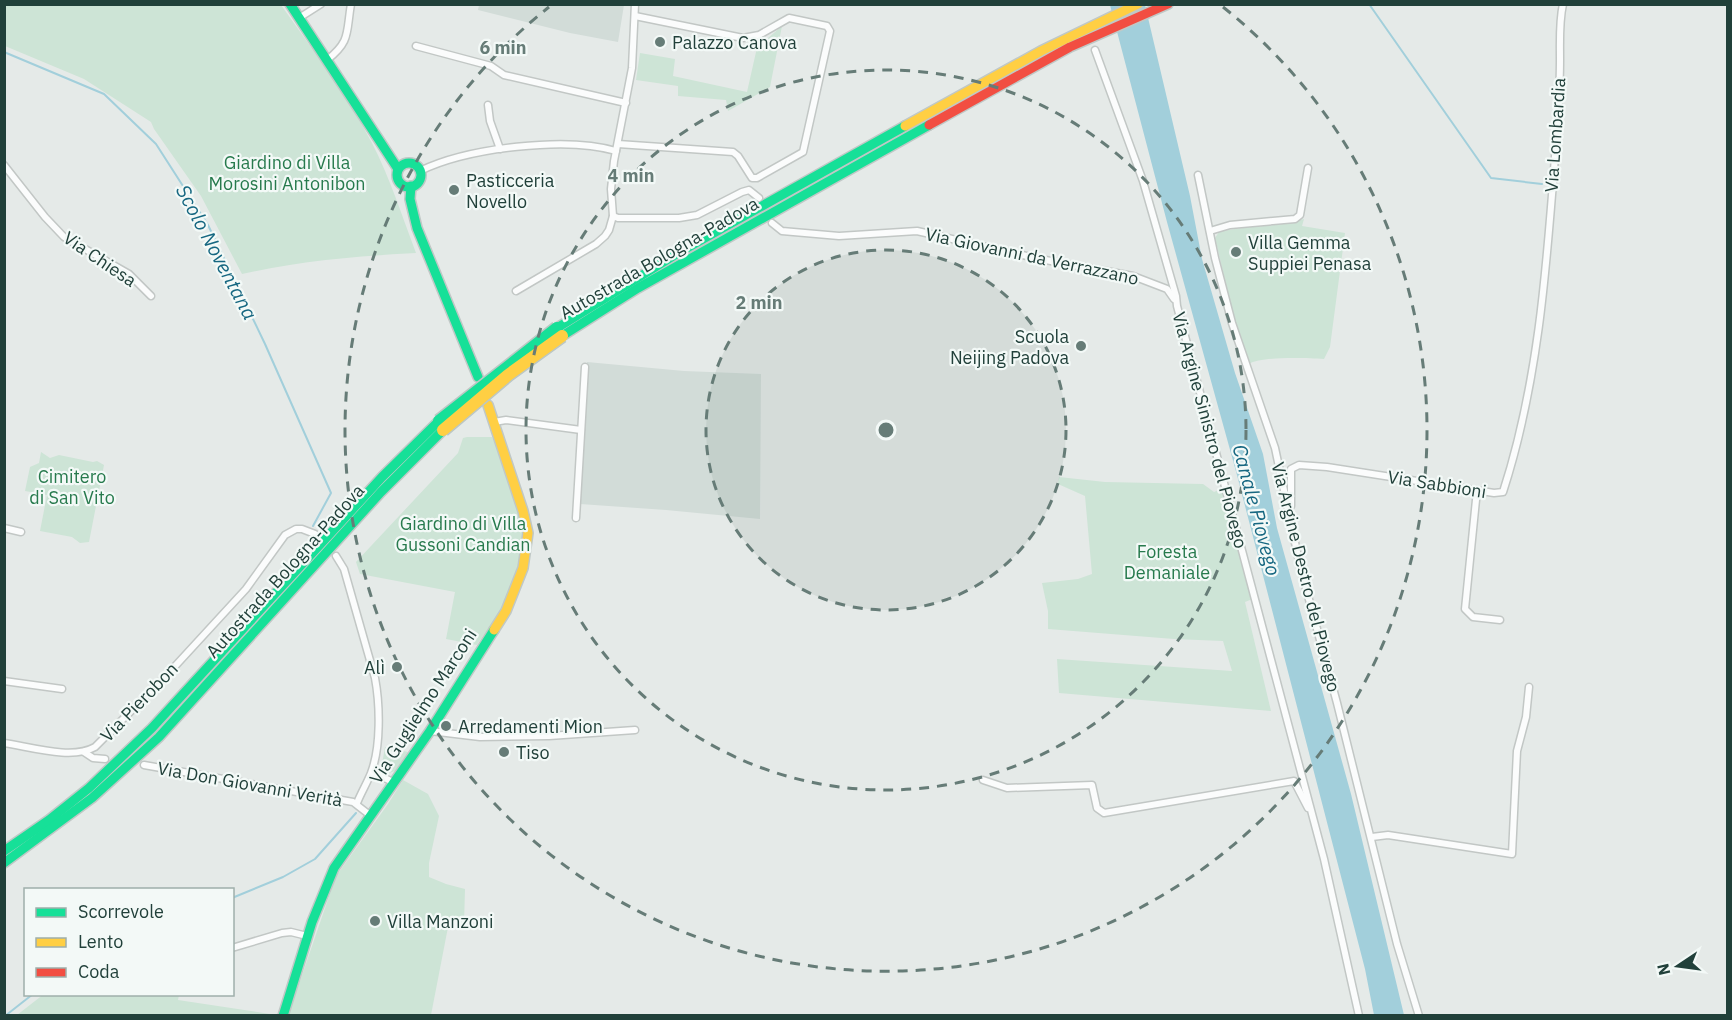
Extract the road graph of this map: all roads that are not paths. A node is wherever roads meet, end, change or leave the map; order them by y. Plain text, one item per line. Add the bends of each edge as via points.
1 (290, 4) edge
2 (321, 4) edge
3 (351, 4) edge
4 (635, 4) edge
5 (1138, 4) edge
6 (1168, 4) edge
7 (1563, 4) edge
8 (635, 16) junction
9 (299, 18) junction
10 (1069, 42) junction
11 (416, 46) dead end
12 (1095, 50) dead end
13 (327, 60) junction
14 (626, 104) junction
15 (488, 105) dead end
16 (617, 148) junction
17 (500, 149) junction
18 (4, 165) edge
19 (1308, 168) dead end
20 (398, 169) junction
21 (420, 171) junction
22 (1198, 175) dead end
23 (411, 186) junction
24 (759, 198) dead end
25 (613, 216) junction
26 (772, 223) dead end
27 (1210, 231) junction
28 (1545, 265) joint
29 (516, 291) dead end
30 (151, 296) dead end
31 (1177, 306) junction
32 (585, 367) dead end
33 (478, 377) dead end
34 (488, 405) dead end
35 (494, 422) junction
36 (441, 426) junction
37 (581, 430) junction
38 (1476, 490) junction
39 (1288, 509) junction
40 (576, 518) dead end
41 (4, 528) edge
42 (21, 532) dead end
43 (315, 534) dead end
44 (336, 556) dead end
45 (1500, 620) dead end
46 (4, 681) edge
47 (1529, 687) dead end
48 (62, 689) dead end
49 (635, 730) dead end
50 (430, 731) junction
51 (4, 743) edge
52 (84, 752) junction
53 (105, 759) dead end
54 (144, 765) dead end
55 (372, 772) junction
56 (983, 780) dead end
57 (394, 783) junction
58 (357, 803) junction
59 (1312, 814) junction
60 (371, 816) junction
61 (1372, 837) junction
62 (4, 851) edge
63 (4, 863) edge
64 (307, 936) junction
65 (234, 947) edge
66 (283, 1016) edge
67 (1359, 1016) edge
68 (1419, 1016) edge

1 - 9 main road
2 - 9 street
3 - 13 street via 343,46
4 - 8 street
5 - 10 main road, Autostrada Bologna-Padova
6 - 10 main road, Autostrada Bologna-Padova
7 - 28 street, Via Lombardia
8 - 14 street
8 - 16 street via 743,38 759,35 785,19 827,26 830,31 803,152 757,178 752,178 733,152
9 - 13 main road
10 - 36 main road, Autostrada Bologna-Padova, bridge via 560,332
11 - 14 street via 491,66 504,75
12 - 31 street, Via Argine Sinistro del Piovego via 1143,182
13 - 20 main road
14 - 16 street
15 - 17 street
16 - 17 street via 569,144
16 - 25 street via 611,189
17 - 21 street
18 - 30 street, Via Chiesa via 64,237 129,274
19 - 27 street via 1300,216
20 - 21 main road via 408,163
20 - 23 main road via 398,180
21 - 23 main road via 420,179
22 - 27 street, Via Argine Destro del Piovego
23 - 33 main road via 417,228
24 - 25 street via 749,190 698,215 679,218
25 - 29 street via 609,230 596,244
26 - 31 street, Via Giovanni da Verrazzano via 782,231 796,234 860,236 917,231 1133,276 1167,289
27 - 39 street, Via Argine Destro del Piovego via 1232,324 1275,448
28 - 38 street, Via Sabbioni via 1531,386 1509,474 1503,492
31 - 59 street, Via Argine Sinistro del Piovego
32 - 37 street
34 - 35 main road, Via Guglielmo Marconi
35 - 37 street via 506,420
35 - 50 main road, Via Guglielmo Marconi via 528,533 523,568 506,611
36 - 62 main road, Autostrada Bologna-Padova via 382,477 152,728 88,788
36 - 63 main road, Autostrada Bologna-Padova via 159,737 92,798
37 - 40 street
38 - 39 street, Via Sabbioni via 1299,465 1290,470 1292,506
38 - 45 street via 1465,609 1473,617
39 - 61 street, Via Argine Destro del Piovego
41 - 42 street
43 - 52 street, Via Pierobon via 302,529 285,535 246,589 104,739
44 - 55 street via 344,569 375,678 379,721
46 - 48 street
47 - 61 street via 1517,752 1512,854 1388,835
49 - 50 street via 480,737
50 - 57 main road, Via Guglielmo Marconi
51 - 52 street via 72,754
52 - 53 street
54 - 58 street, Via Don Giovanni Verità
55 - 57 street
55 - 58 street, Via Don Giovanni Verità
56 - 59 street, Via Argine Sinistro del Piovego via 1007,788 1092,785 1097,808 1104,813 1294,781
57 - 60 main road, Via Guglielmo Marconi
58 - 60 street, Via Don Giovanni Verità
59 - 67 street, Via Argine Sinistro del Piovego
60 - 64 main road, Via Guglielmo Marconi via 334,868
61 - 68 street, Via Argine Destro del Piovego
64 - 65 street via 282,933
64 - 66 main road, Via Guglielmo Marconi

